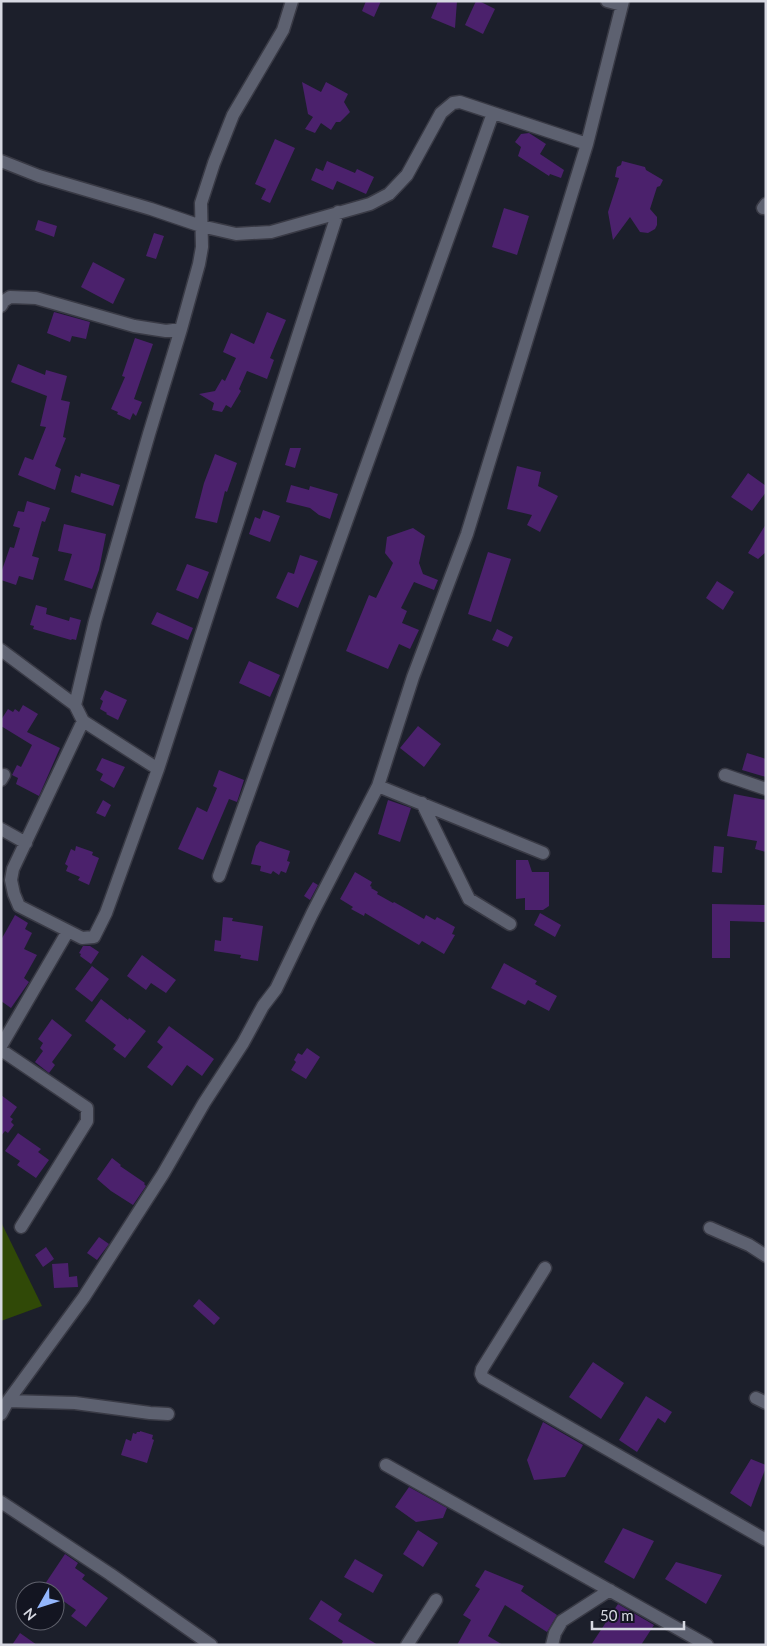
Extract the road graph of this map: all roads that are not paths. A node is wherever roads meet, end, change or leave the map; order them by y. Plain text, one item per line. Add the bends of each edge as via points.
1 (292, 1) edge
2 (607, 1) edge
3 (623, 3) edge
4 (493, 113) junction
5 (587, 144) junction
6 (1, 162) edge
7 (338, 212) junction
8 (201, 226) junction
9 (1, 306) edge
10 (182, 329) junction
11 (1, 650) edge
12 (75, 705) junction
13 (83, 721) junction
14 (158, 769) junction
15 (725, 775) dead end
16 (378, 786) junction
17 (766, 789) edge
18 (422, 803) junction
19 (2, 830) edge
20 (26, 843) junction
21 (543, 854) dead end
22 (219, 876) dead end
23 (510, 924) dead end
24 (68, 931) junction
25 (1, 1048) edge
26 (21, 1227) dead end
27 (710, 1228) dead end
28 (766, 1256) edge
29 (545, 1268) dead end
30 (8, 1401) junction
31 (1, 1414) edge
32 (168, 1414) dead end
33 (386, 1465) dead end
34 (1, 1502) edge
35 (766, 1540) edge
36 (610, 1590) junction
37 (436, 1600) dead end
38 (211, 1645) edge
39 (407, 1645) edge
40 (552, 1645) edge
41 (707, 1645) edge

1 - 8 street via 283,30 230,123 201,203
2 - 3 street
3 - 5 street
4 - 5 street
4 - 7 street via 460,102 453,103 441,113 407,175 389,194 370,204
4 - 22 street
5 - 16 street via 468,534 413,677
6 - 8 street
7 - 8 street via 271,232 236,234
7 - 14 street
8 - 10 street via 202,247
9 - 10 street via 10,297 36,298 134,326 166,331
10 - 12 street via 100,604
11 - 12 street
12 - 13 street
13 - 14 street
13 - 20 street
14 - 24 street via 94,937 82,938
15 - 17 street
16 - 18 street
16 - 30 street via 276,989 204,1103 164,1174 84,1297
18 - 21 street
18 - 23 street via 469,899
19 - 20 street
20 - 24 street via 11,880 19,906
24 - 25 street
25 - 26 street via 87,1108 87,1121
27 - 28 street
29 - 35 street via 482,1369 483,1378
30 - 31 street
30 - 32 street via 75,1403
33 - 36 street
34 - 38 street
36 - 40 street via 562,1621
36 - 41 street
37 - 39 street

